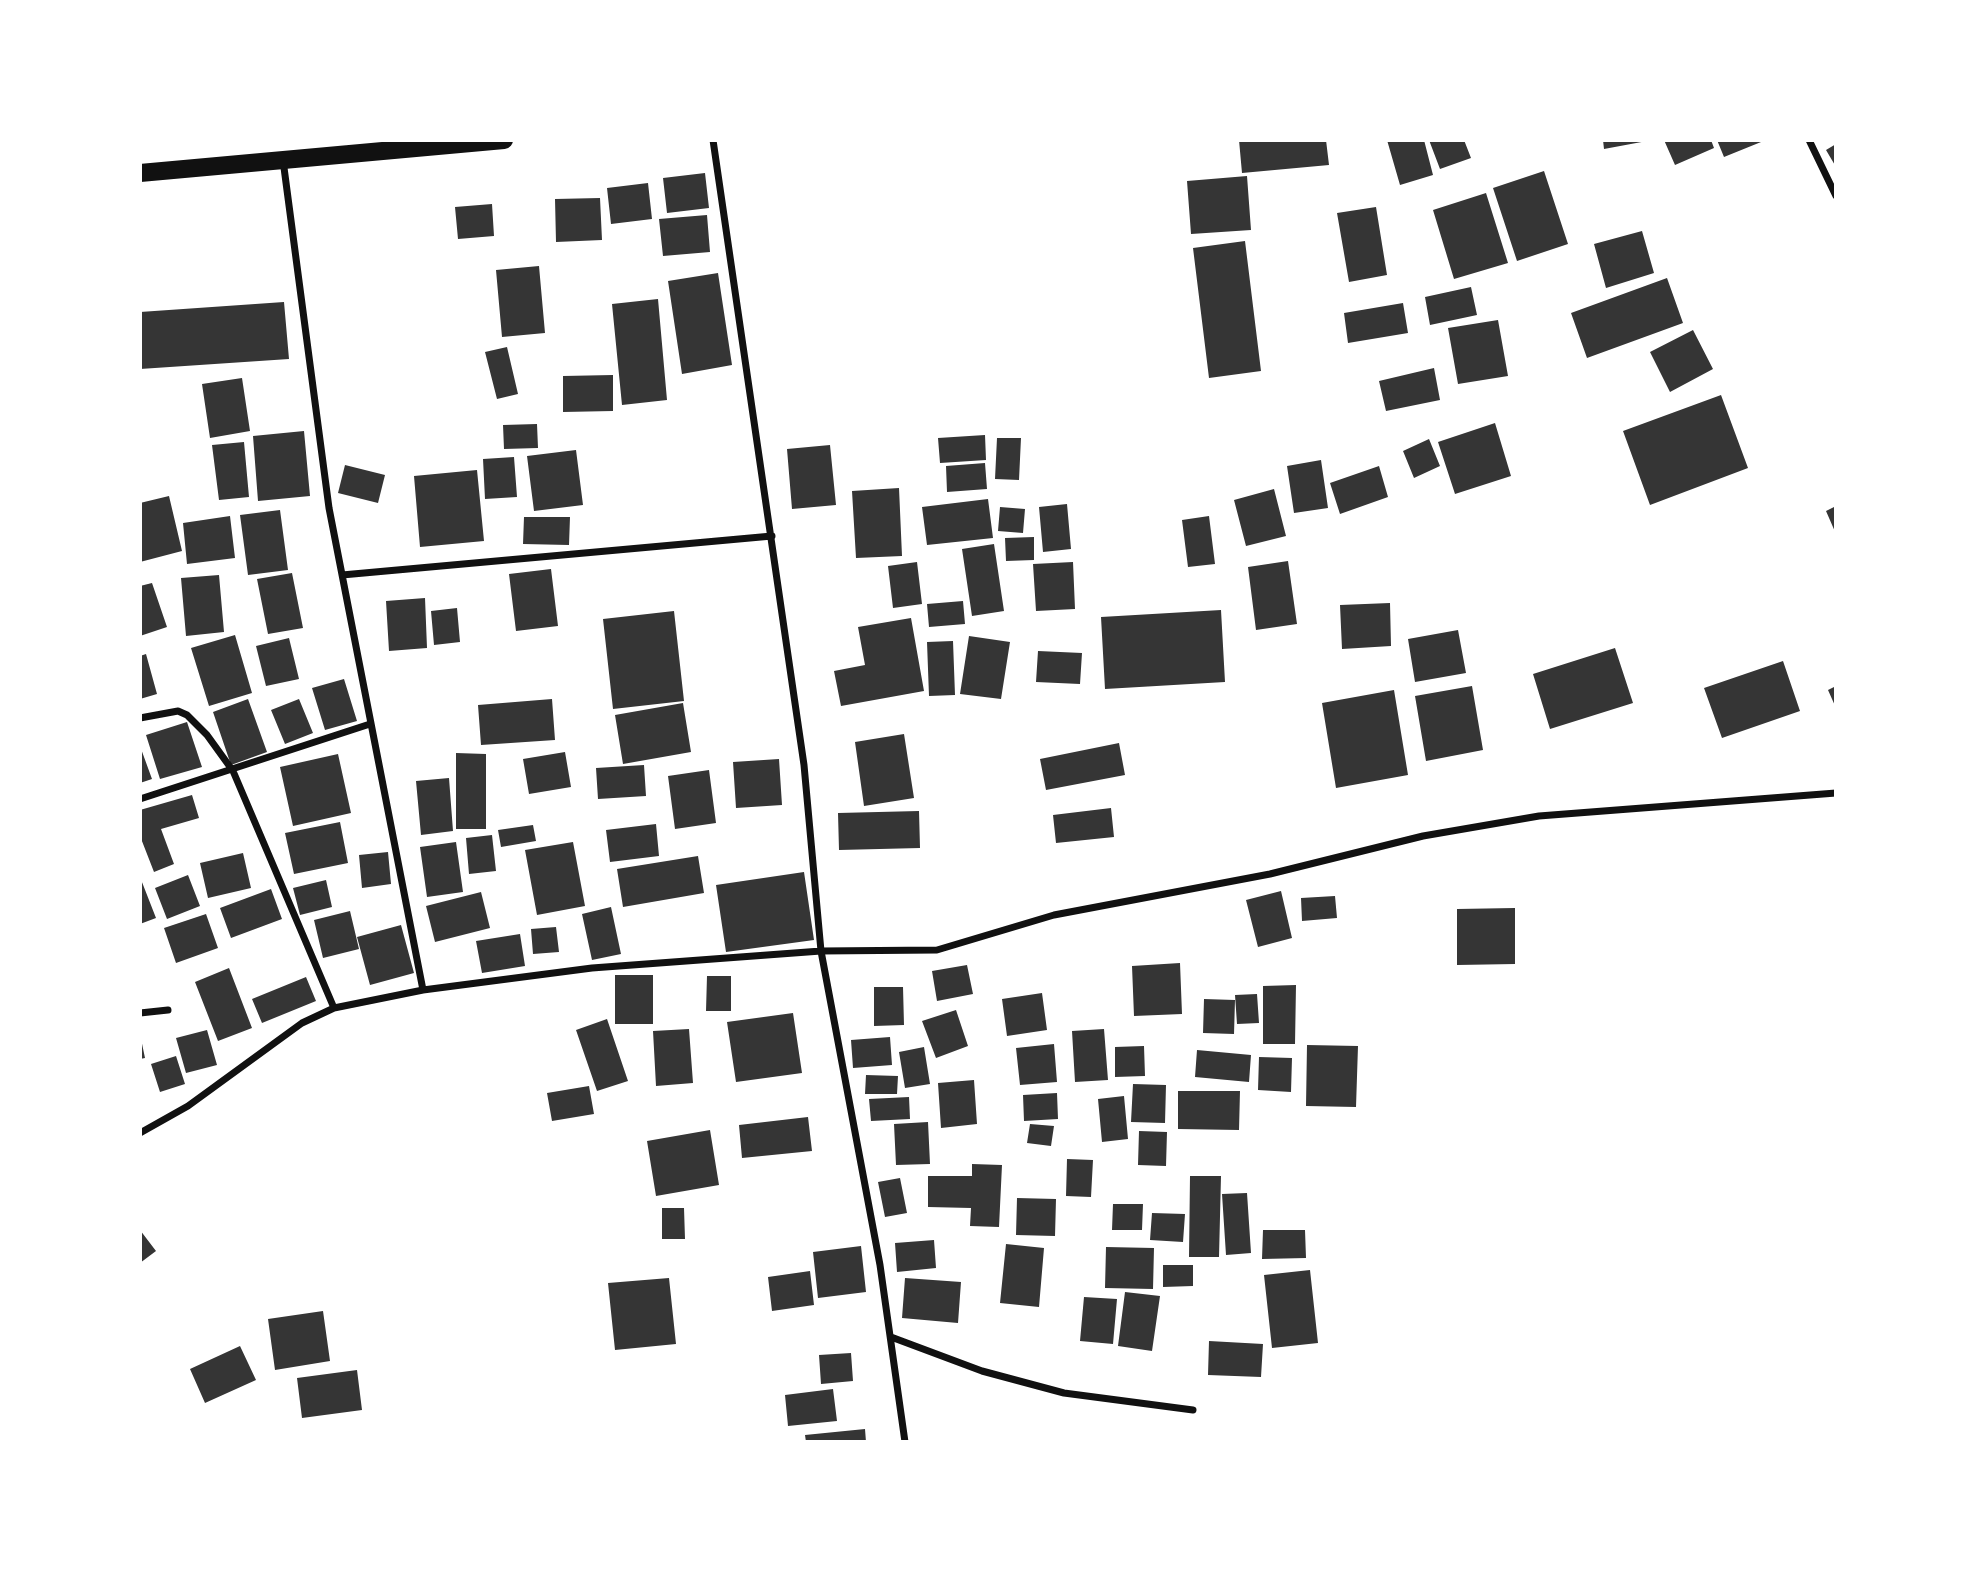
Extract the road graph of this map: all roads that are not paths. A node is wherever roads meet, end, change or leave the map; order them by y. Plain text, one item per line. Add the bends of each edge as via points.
1 (504, 140) edge
2 (713, 140) edge
3 (1809, 140) edge
4 (393, 145) edge
5 (283, 160) junction
6 (140, 173) edge
7 (1836, 196) edge
8 (772, 536) junction
9 (342, 575) junction
10 (140, 718) edge
11 (370, 724) junction
12 (233, 771) junction
13 (1836, 793) edge
14 (140, 799) edge
15 (821, 951) junction
16 (423, 990) junction
17 (334, 1008) junction
18 (168, 1010) dead end
19 (140, 1013) edge
20 (140, 1133) edge
21 (891, 1337) junction
22 (1193, 1410) dead end
23 (905, 1442) edge

1 - 4 main road
2 - 8 street
3 - 7 street
4 - 5 main road
5 - 6 main road
5 - 9 street
8 - 9 street
8 - 15 street via 804,765
9 - 11 street
10 - 12 street via 178,711 187,715
11 - 12 street
11 - 16 street
12 - 14 street
12 - 17 street
13 - 15 street via 1539,816 1423,835 1270,874 1054,915 937,950
15 - 16 street via 592,968
15 - 21 street
16 - 17 street
17 - 20 street via 302,1023 188,1106
18 - 19 street
21 - 22 street via 982,1371 1064,1393
21 - 23 street

